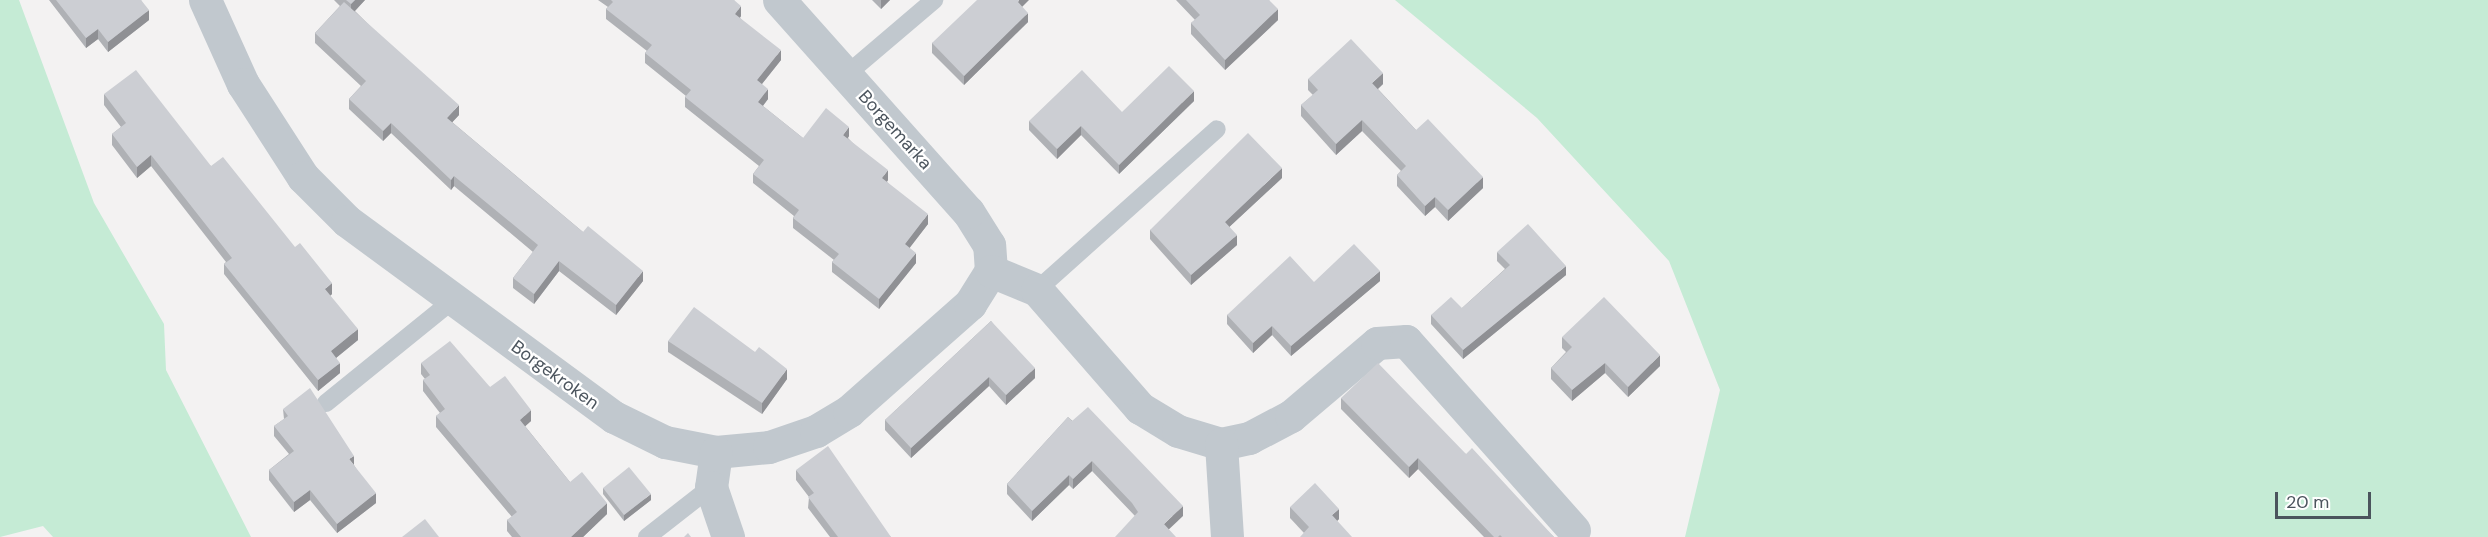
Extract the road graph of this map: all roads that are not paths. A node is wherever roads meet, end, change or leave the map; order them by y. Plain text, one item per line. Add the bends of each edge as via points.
1 (205, 0) edge
2 (779, 0) edge
3 (934, 0) edge
4 (846, 75) junction
5 (1217, 129) dead end
6 (991, 271) junction
7 (1037, 290) junction
8 (452, 301) junction
9 (326, 403) dead end
10 (1221, 444) junction
11 (716, 452) junction
12 (711, 487) junction
13 (1574, 530) dead end
14 (647, 537) edge
15 (728, 537) edge
16 (1227, 537) edge

1 - 8 street, Borgekroken via 243,84 303,177 386,254
2 - 4 street, Borgemarka
3 - 4 lane
4 - 6 street, Borgemarka via 980,228
5 - 7 lane
6 - 7 street
6 - 11 street, Borgekroken via 970,304 849,411 816,431 769,447
7 - 10 street via 1140,408 1178,431
8 - 9 lane
8 - 11 street, Borgekroken via 614,417 665,442
10 - 13 street via 1249,438 1291,416 1377,344 1406,340
10 - 16 street
11 - 12 street
12 - 14 lane
12 - 15 street

